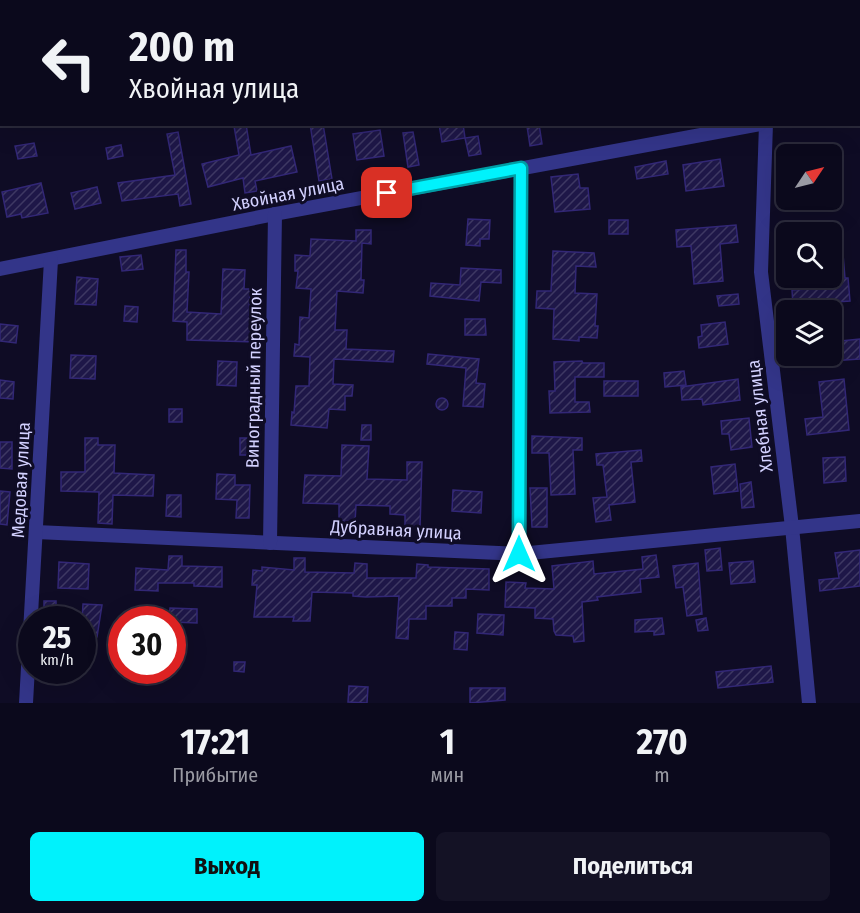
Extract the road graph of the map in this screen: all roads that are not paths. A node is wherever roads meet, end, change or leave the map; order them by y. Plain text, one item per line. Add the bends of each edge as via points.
1 (749, 126) edge
2 (766, 126) edge
3 (521, 168) junction
4 (274, 214) junction
5 (51, 260) junction
6 (0, 269) edge
7 (860, 521) edge
8 (792, 527) junction
9 (36, 532) junction
10 (270, 543) junction
11 (519, 554) junction
12 (26, 703) edge
13 (809, 703) edge

1 - 3 street, Хвойная улица
2 - 8 street, Хлебная улица via 761,272
3 - 4 street, Хвойная улица
3 - 11 street
4 - 5 street, Хвойная улица
4 - 10 street, Виноградный переулок
5 - 6 street, Хвойная улица
5 - 9 street, Медовая улица
7 - 8 street, Дубравная улица
8 - 11 street, Дубравная улица
8 - 13 street, Хлебная улица
9 - 10 street, Дубравная улица
9 - 12 street, Медовая улица
10 - 11 street, Дубравная улица

